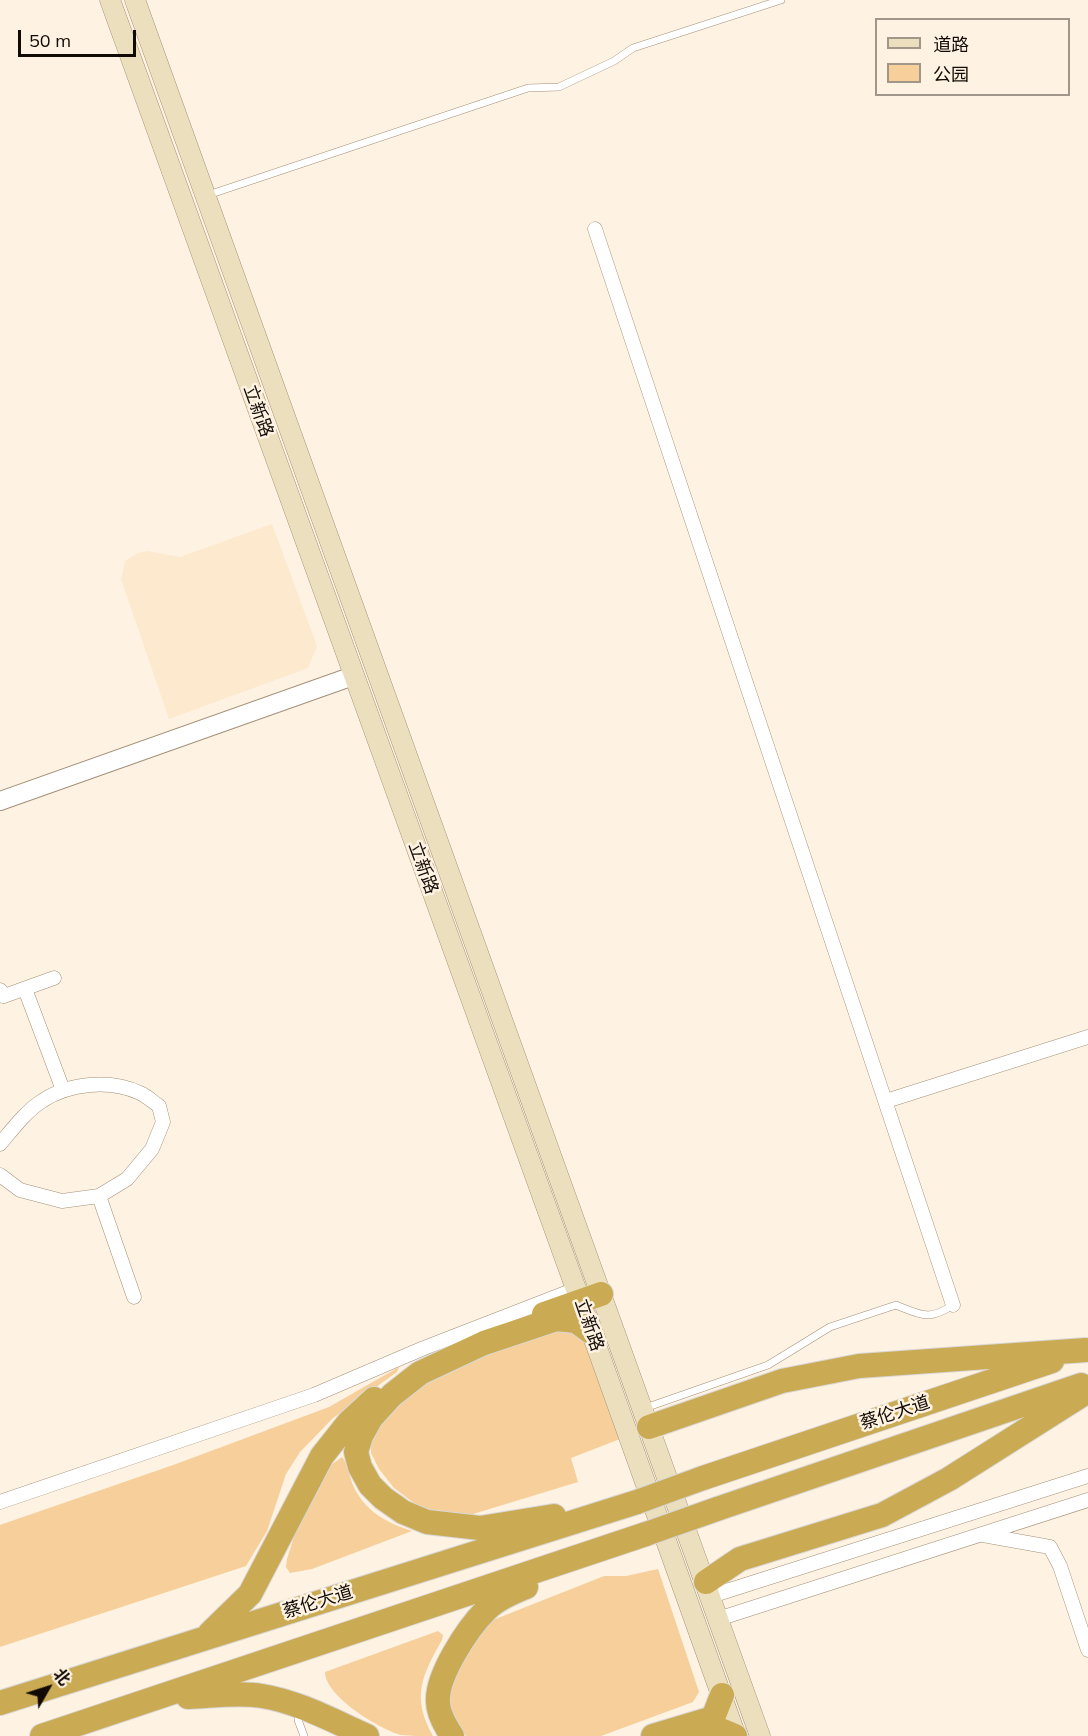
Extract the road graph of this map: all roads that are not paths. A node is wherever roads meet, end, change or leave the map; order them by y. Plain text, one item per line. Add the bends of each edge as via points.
1 (110, 0) edge
2 (135, 0) edge
3 (782, 0) edge
4 (206, 196) junction
5 (595, 229) dead end
6 (353, 676) junction
7 (0, 801) edge
8 (54, 978) dead end
9 (25, 988) junction
10 (0, 990) edge
11 (1088, 1037) edge
12 (63, 1090) junction
13 (886, 1101) junction
14 (0, 1144) edge
15 (0, 1175) edge
16 (99, 1196) junction
17 (586, 1295) junction
18 (134, 1297) dead end
19 (953, 1305) joint
20 (591, 1332) junction
21 (1087, 1349) edge
22 (1088, 1382) edge
23 (1088, 1391) edge
24 (646, 1418) junction
25 (1088, 1476) edge
26 (1088, 1500) edge
27 (0, 1502) edge
28 (637, 1502) junction
29 (646, 1534) junction
30 (981, 1535) junction
31 (708, 1589) junction
32 (718, 1618) junction
33 (209, 1635) junction
34 (1088, 1650) edge
35 (722, 1695) junction
36 (156, 1699) junction
37 (0, 1703) edge
38 (304, 1708) junction
39 (42, 1736) edge
40 (304, 1736) edge
41 (366, 1736) edge
42 (452, 1736) edge
43 (653, 1736) edge
44 (689, 1736) edge
45 (736, 1736) edge
46 (760, 1736) edge

1 - 6 main road, 立新路
2 - 4 main road, 立新路
3 - 4 lane via 633,48 559,87 528,88
4 - 17 main road, 立新路
5 - 13 street
6 - 7 street
6 - 17 main road, 立新路
8 - 9 street
9 - 10 street via 4,996
9 - 12 street
11 - 13 street
12 - 14 street via 41,1102
12 - 16 street via 115,1086 140,1093 159,1106 164,1122 152,1149 127,1179
13 - 19 street
15 - 16 street via 20,1190 62,1201
16 - 18 street
17 - 20 main road, 立新路
17 - 24 main road, 立新路
17 - 27 street via 424,1348 314,1395
17 - 33 highway via 485,1335 422,1365 386,1388 349,1422 322,1456 250,1594
19 - 24 lane via 939,1314 923,1316 896,1305 830,1327 768,1365
20 - 28 highway via 576,1321 556,1318 484,1343 420,1373 371,1418 356,1452 360,1467 383,1498 427,1522 480,1528
20 - 35 main road, 立新路
21 - 24 highway via 859,1366 782,1381
21 - 28 highway, 蔡伦大道, bridge
22 - 29 highway, 蔡伦大道, bridge
23 - 31 highway via 949,1479 882,1515 740,1559
24 - 31 main road, 立新路
25 - 31 street
26 - 30 street
28 - 33 highway, 蔡伦大道
29 - 36 highway
29 - 42 highway via 508,1594 487,1609 455,1652 443,1677 438,1702
30 - 32 street
30 - 34 street via 1050,1547
31 - 32 main road, 立新路
32 - 46 main road, 立新路
33 - 37 highway, 蔡伦大道
35 - 43 highway via 713,1718
35 - 45 main road, 立新路
36 - 38 highway via 252,1695
36 - 39 highway
38 - 40 lane via 298,1720
38 - 41 highway
44 - 45 highway via 716,1728

